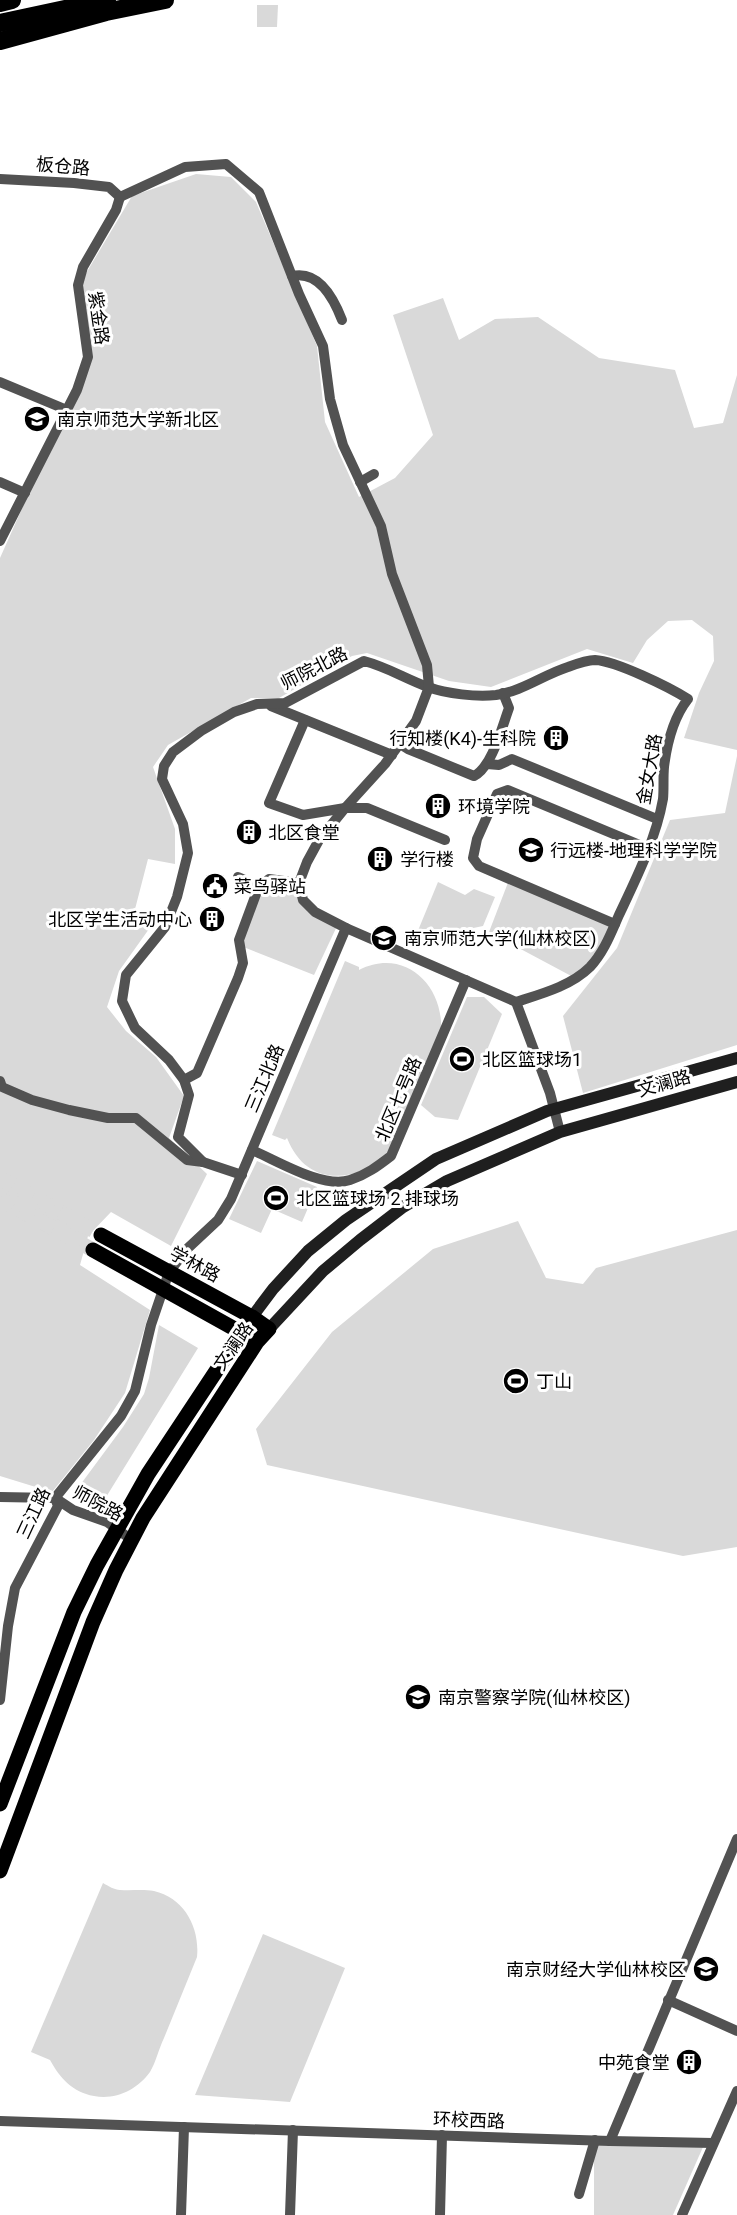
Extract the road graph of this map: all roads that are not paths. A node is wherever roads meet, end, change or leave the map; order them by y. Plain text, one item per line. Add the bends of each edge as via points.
1 (12, 0) edge
2 (107, 0) edge
3 (132, 0) edge
4 (165, 0) edge
5 (0, 3) edge
6 (0, 23) edge
7 (0, 31) edge
8 (0, 41) edge
9 (0, 178) edge
10 (120, 197) junction
11 (292, 276) junction
12 (342, 320) dead end
13 (0, 382) edge
14 (67, 410) junction
15 (374, 474) dead end
16 (0, 482) edge
17 (360, 482) junction
18 (25, 493) junction
19 (0, 541) edge
20 (429, 687) junction
21 (503, 693) junction
22 (688, 699) joint
23 (265, 704) junction
24 (306, 720) junction
25 (400, 744) junction
26 (392, 755) junction
27 (487, 764) junction
28 (345, 808) junction
29 (657, 819) junction
30 (446, 840) dead end
31 (647, 848) junction
32 (238, 877) dead end
33 (299, 883) junction
34 (259, 886) junction
35 (615, 924) junction
36 (346, 928) junction
37 (466, 980) junction
38 (516, 1002) junction
39 (737, 1058) edge
40 (184, 1080) junction
41 (0, 1081) edge
42 (737, 1082) edge
43 (553, 1110) junction
44 (560, 1132) junction
45 (252, 1150) junction
46 (203, 1162) junction
47 (242, 1175) junction
48 (101, 1235) tunnel mouth
49 (93, 1250) tunnel mouth
50 (170, 1272) junction
51 (162, 1288) junction
52 (252, 1317) junction
53 (268, 1329) junction
54 (242, 1332) junction
55 (257, 1342) junction
56 (0, 1488) edge
57 (0, 1497) edge
58 (12, 1497) junction
59 (55, 1498) junction
60 (116, 1530) junction
61 (132, 1540) junction
62 (0, 1700) edge
63 (0, 1804) edge
64 (737, 1839) edge
65 (0, 1871) edge
66 (668, 2000) junction
67 (737, 2031) edge
68 (737, 2091) edge
69 (0, 2121) edge
70 (184, 2127) junction
71 (293, 2130) junction
72 (442, 2135) junction
73 (595, 2140) junction
74 (610, 2141) junction
75 (713, 2143) junction
76 (579, 2194) dead end
77 (182, 2215) edge
78 (290, 2215) edge
79 (440, 2215) edge
80 (682, 2215) edge

1 - 5 highway
2 - 6 highway
3 - 7 highway
4 - 8 highway
9 - 10 street, 板仓路 via 109,187
10 - 11 street via 185,167 226,164 259,192
10 - 14 street, 紫金路 via 83,267 78,285 88,357
11 - 12 street via 302,274 315,279 334,301
11 - 17 street via 323,346 330,399 343,445
13 - 14 street
14 - 18 street, 紫金路
15 - 17 street
16 - 18 street
17 - 20 street via 381,526 392,574 427,665
18 - 19 street, 紫金路
20 - 21 street, 师院北路 via 463,694
20 - 23 street, 师院北路 via 364,661 285,703
20 - 25 street via 416,721
21 - 22 street, 师院北路 via 595,660 650,679
21 - 27 street via 510,708
22 - 29 street, 金女大路 via 676,717 667,747 663,799
23 - 24 street
23 - 40 street, 师院北路 via 234,712 201,731 173,752 164,766 162,779 183,824 188,853 165,927 126,975 122,1000 135,1028 161,1051
24 - 26 street
24 - 28 street via 269,803 303,815
25 - 26 street
25 - 27 street via 474,776
26 - 28 street
27 - 29 street via 499,765 512,759
28 - 30 street via 367,808
28 - 33 street via 319,840
29 - 31 street, 金女大路
31 - 35 street, 金女大路
31 - 35 street via 508,790 497,794 481,830 473,858 479,866
32 - 34 street
33 - 34 street via 269,879
33 - 36 street via 303,900 315,912
34 - 40 street via 239,940 243,963 238,978 197,1073
35 - 38 street, 金女大路 via 602,953 589,968 550,991
36 - 37 street
36 - 45 street, 三江北路
37 - 38 street
37 - 45 street, 北区七号路 via 391,1156 348,1181 329,1182
38 - 43 street
39 - 43 main road, 文澜路
40 - 46 street via 189,1095 178,1137
41 - 46 street via 2,1087 32,1100 108,1118 136,1118 187,1160
42 - 44 main road, 文澜路
43 - 44 street
43 - 52 main road, 文澜路 via 436,1159 390,1189 308,1251
44 - 53 main road, 文澜路 via 447,1181 403,1207 323,1271
45 - 47 street, 三江北路
46 - 47 street
47 - 50 street, 三江北路 via 218,1220 188,1248
48 - 50 main road, 学林路
49 - 51 main road, 学林路
50 - 51 street, 三江路
50 - 52 main road, 学林路
51 - 54 main road, 学林路
51 - 59 street, 三江路 via 135,1391 121,1416
52 - 53 main road, 学林路
52 - 54 main road, 文澜路
53 - 55 main road, 文澜路
54 - 55 main road, 学林路
54 - 60 main road, 文澜路 via 148,1474
55 - 61 main road, 文澜路
56 - 58 street
57 - 58 street, 师院路
58 - 59 street, 师院路
59 - 60 street, 师院路
59 - 62 street, 三江路 via 58,1506 15,1588
60 - 61 street, 师院路
60 - 63 main road, 文澜路 via 74,1612
61 - 65 main road, 文澜路 via 93,1622
64 - 66 street
66 - 67 street
66 - 74 street
68 - 75 street
69 - 70 street, 环校西路
70 - 71 street, 环校西路
70 - 77 street
71 - 72 street, 环校西路
71 - 78 street
72 - 73 street, 环校西路
72 - 79 street
73 - 74 street, 环校西路
73 - 76 street
74 - 75 street, 环校西路
75 - 80 street

